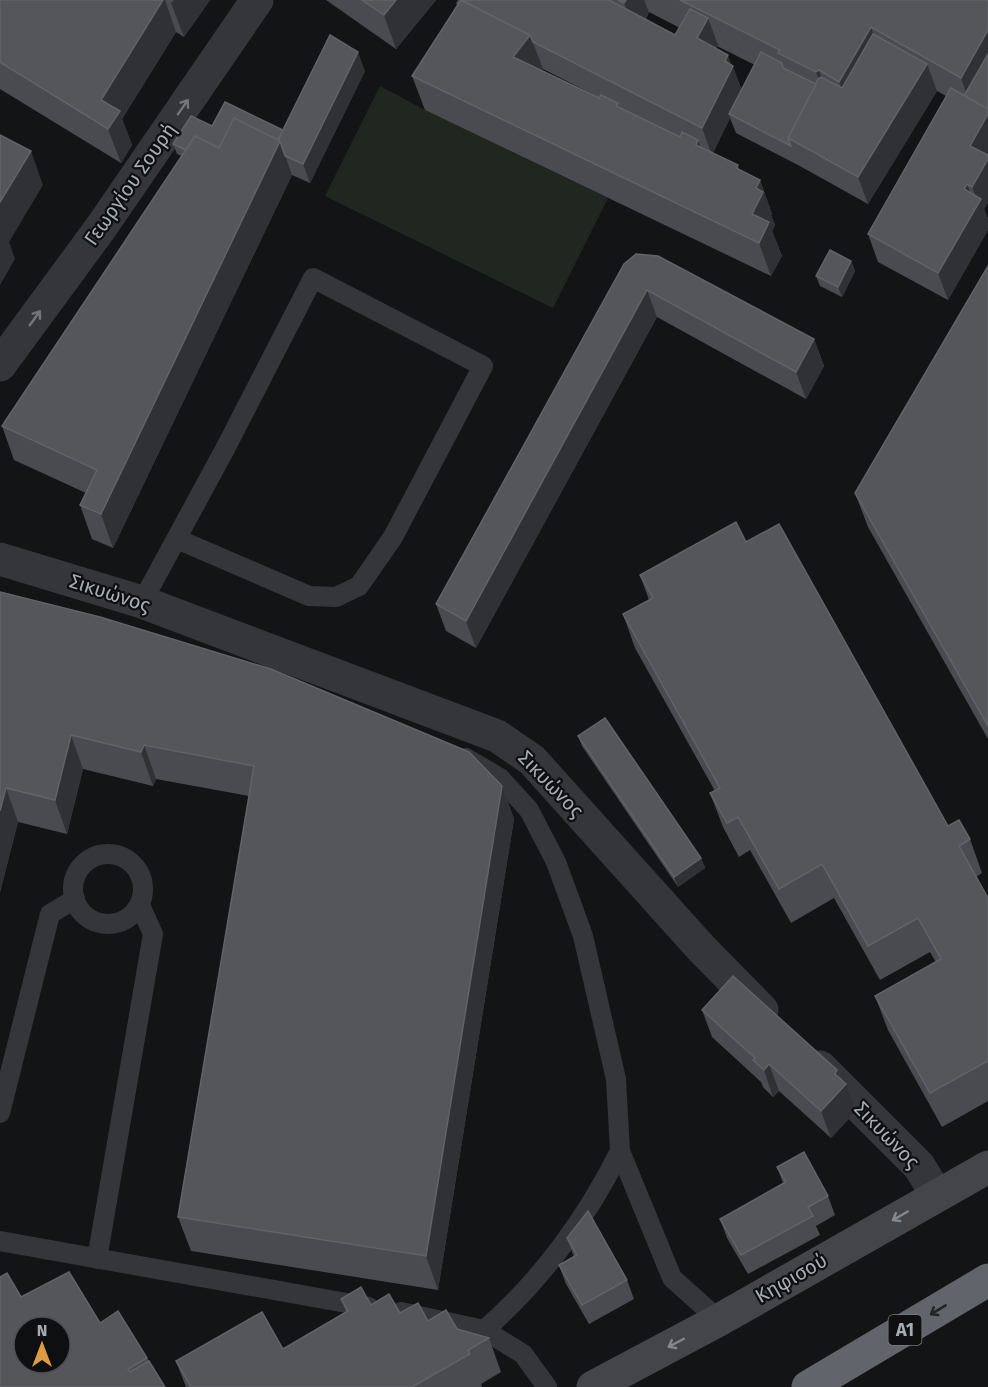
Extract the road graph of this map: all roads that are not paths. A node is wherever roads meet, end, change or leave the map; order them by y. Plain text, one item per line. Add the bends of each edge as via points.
1 (257, 0) edge
2 (0, 365) edge
3 (177, 538) junction
4 (0, 559) edge
5 (142, 602) junction
6 (454, 753) edge
7 (75, 899) junction
8 (140, 905) junction
9 (0, 1113) edge
10 (620, 1151) junction
11 (988, 1167) edge
12 (937, 1195) junction
13 (0, 1241) edge
14 (96, 1259) junction
15 (988, 1280) edge
16 (719, 1320) junction
17 (484, 1330) junction
18 (547, 1387) edge
19 (593, 1387) edge
20 (808, 1387) edge

2 -> 1 street, Γεωργίου Σουρή via 102,226
3 - 3 lane via 309,596 336,597 359,586 393,537 483,366 313,278
3 - 5 lane
4 - 5 street, Σικυώνος
5 - 12 street, Σικυώνος via 497,736 516,747 702,949 919,1166
6 - 10 lane via 500,778 529,810 556,862 583,936 616,1079
7 - 8 lane via 91,920 105,924 119,923
7 - 8 lane via 73,885 77,872 86,862 112,854 125,858 142,878 144,892
7 - 9 lane via 50,914
8 - 14 lane via 153,934
10 - 16 lane via 672,1278
10 - 17 lane via 599,1193 564,1240 516,1302
11 - 12 main road, Κηφισού
12 -> 16 main road, Κηφισού
13 - 14 lane
14 - 17 lane
15 -> 20 highway, Α1
16 -> 19 main road, Κηφισού
17 - 18 lane via 523,1354

